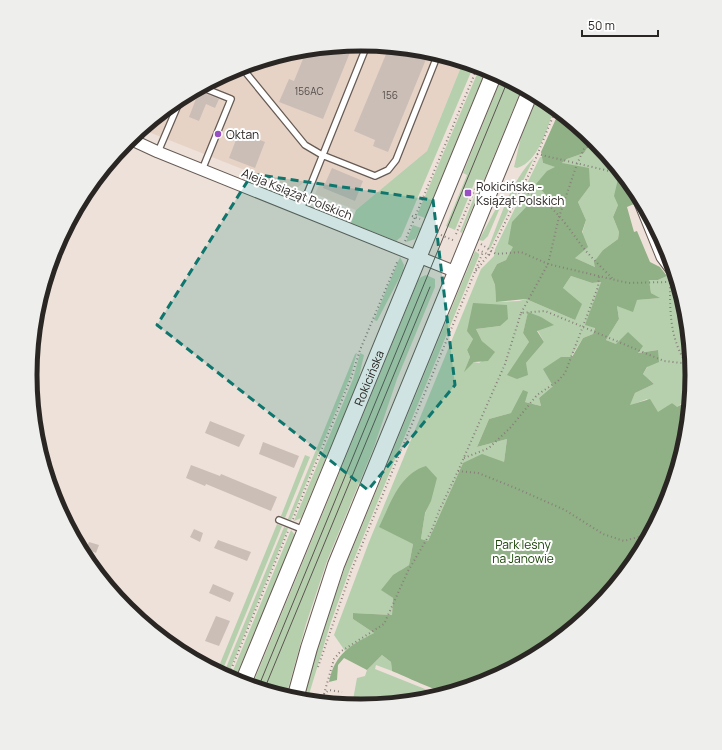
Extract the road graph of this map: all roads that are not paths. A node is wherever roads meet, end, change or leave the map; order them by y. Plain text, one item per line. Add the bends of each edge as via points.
1 (364, 51) edge
2 (436, 60) edge
3 (247, 72) edge
4 (492, 79) edge
5 (207, 90) edge
6 (528, 97) edge
7 (176, 109) edge
8 (136, 142) edge
9 (158, 152) junction
10 (322, 155) junction
11 (202, 170) junction
12 (301, 209) junction
13 (651, 231) edge
14 (419, 257) junction
15 (664, 261) edge
16 (456, 272) junction
17 (279, 520) dead end
18 (306, 531) junction
19 (245, 677) edge
20 (297, 693) edge

1 - 10 lane
2 - 10 lane via 396,160 388,170 375,176
3 - 10 lane via 305,144
4 - 14 main road, Rokicińska
5 - 11 lane via 231,99
6 - 16 main road
7 - 9 lane
8 - 9 street, Aleja Książąt Polskich
9 - 11 street, Aleja Książąt Polskich
10 - 12 lane
11 - 12 street, Aleja Książąt Polskich
12 - 14 street, Aleja Książąt Polskich
13 - 15 street
14 - 16 street, Aleja Książąt Polskich
14 - 18 main road, Rokicińska
16 - 20 main road via 336,565 308,648
17 - 18 lane
18 - 19 main road, Rokicińska

